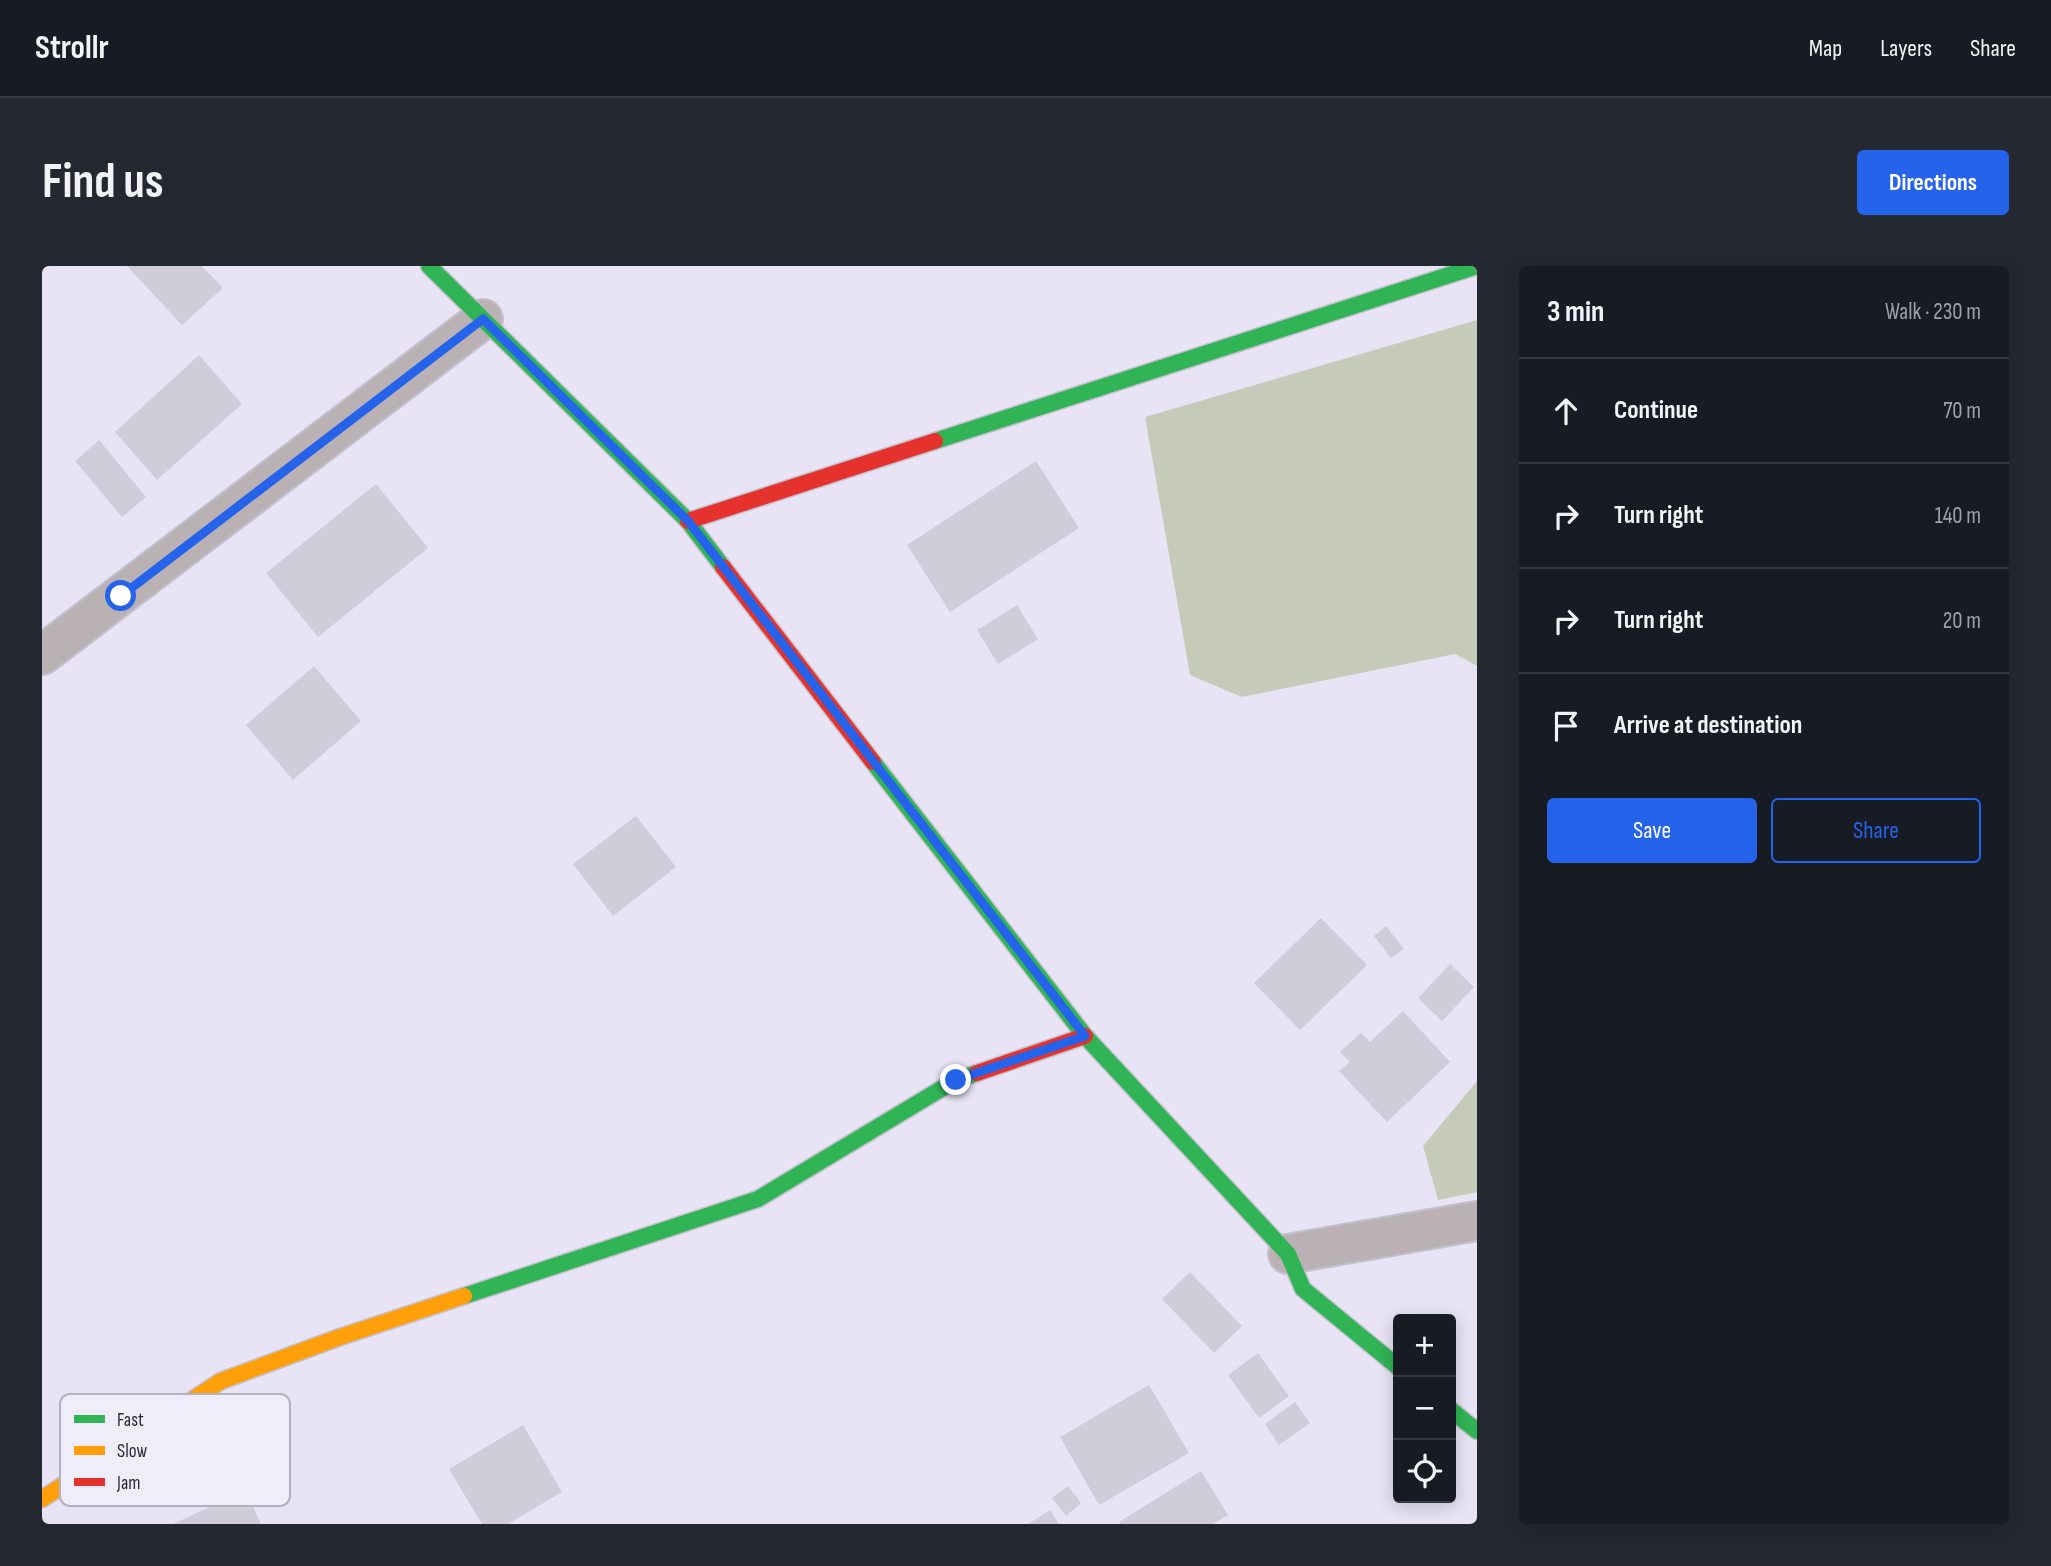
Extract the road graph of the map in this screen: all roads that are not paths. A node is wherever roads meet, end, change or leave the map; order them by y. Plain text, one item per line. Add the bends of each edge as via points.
1 (429, 266) edge
2 (1477, 267) edge
3 (483, 319) junction
4 (688, 521) junction
5 (42, 655) edge
6 (1085, 1036) junction
7 (1477, 1221) edge
8 (1288, 1254) junction
9 (1393, 1363) edge
10 (201, 1394) edge
11 (1456, 1414) edge
12 (1477, 1431) edge
13 (60, 1487) edge
14 (42, 1499) edge

1 - 3 street
2 - 4 street
3 - 4 street
3 - 5 street
4 - 6 street
6 - 8 street
6 - 10 street via 956,1080 758,1199 340,1337 221,1381
7 - 8 street
8 - 9 street via 1303,1289
11 - 12 street
13 - 14 street

